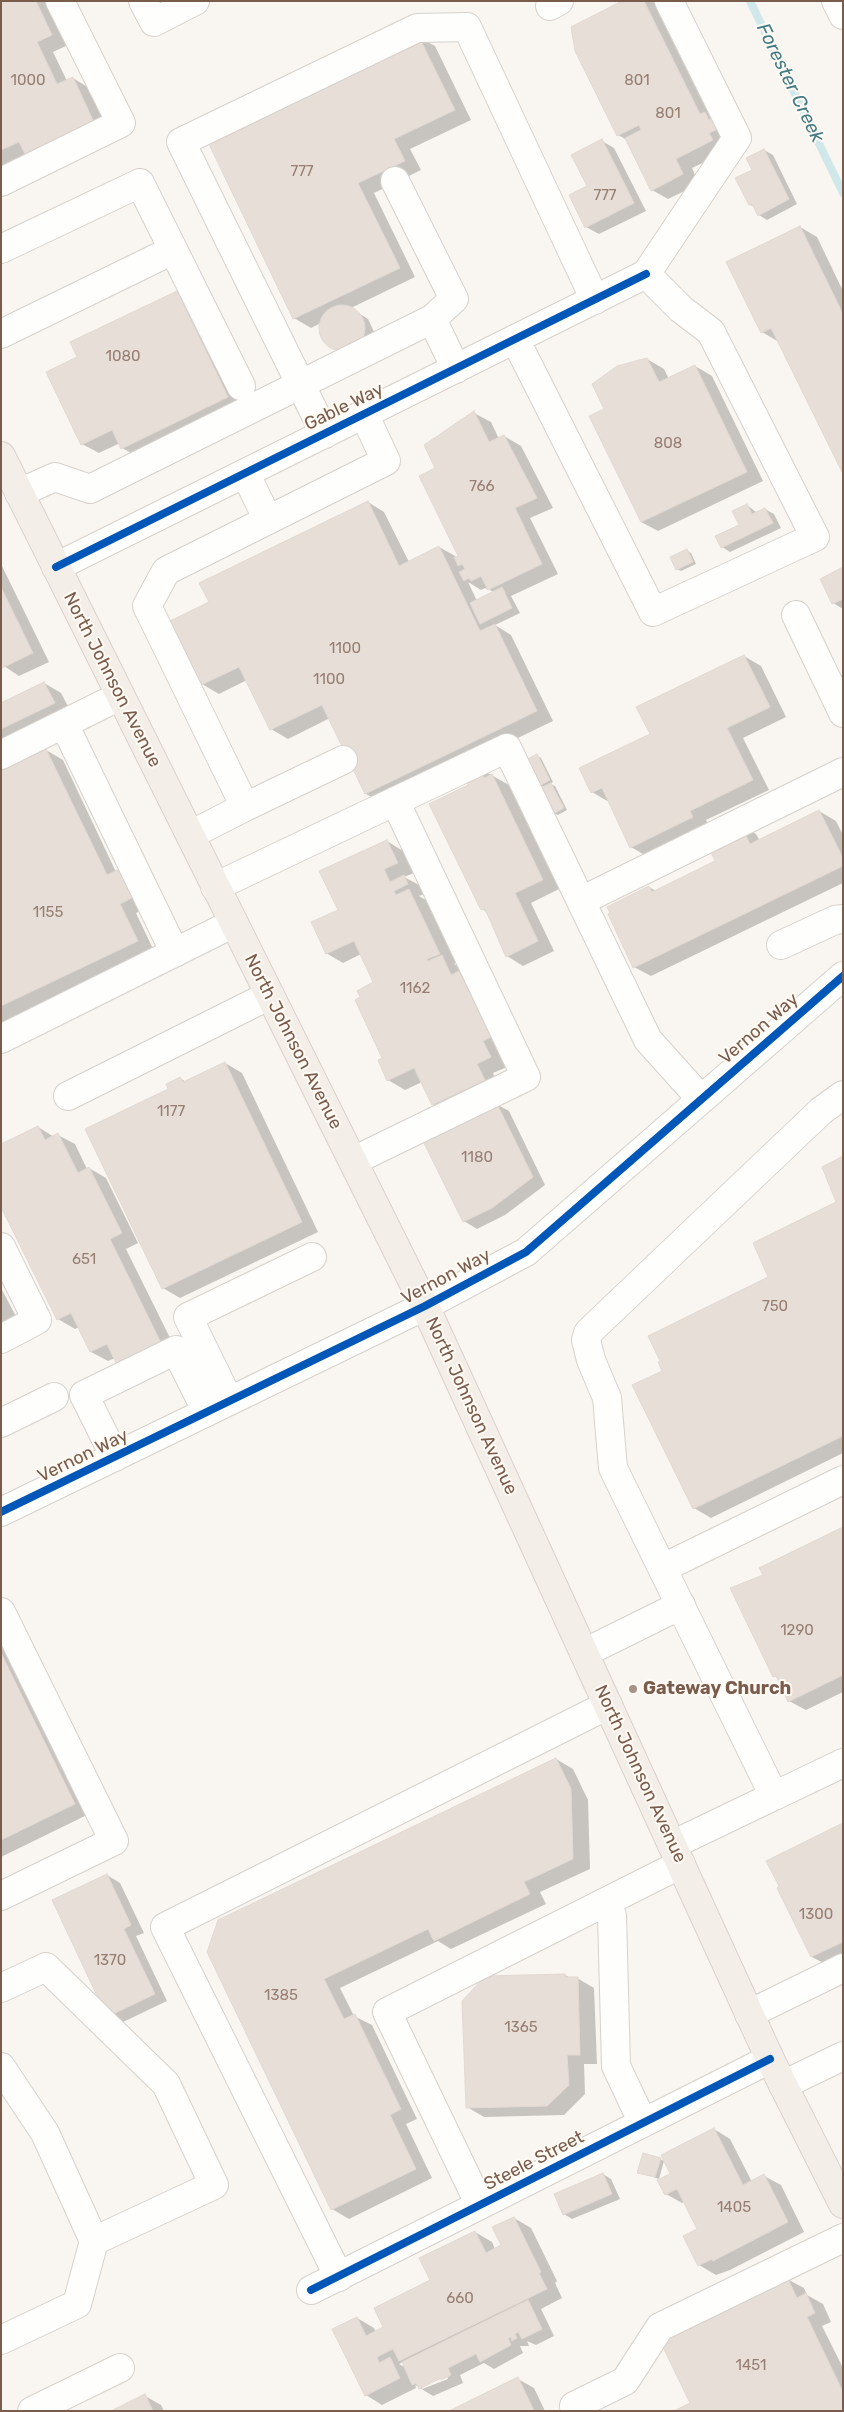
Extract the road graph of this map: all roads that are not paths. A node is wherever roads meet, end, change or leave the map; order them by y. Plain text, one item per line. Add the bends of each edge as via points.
1 (60, 1) edge
2 (143, 1) edge
3 (195, 1) edge
4 (670, 1) edge
5 (836, 1) edge
6 (843, 15) edge
7 (395, 181) dead end
8 (1, 182) edge
9 (1, 249) edge
10 (173, 250) junction
11 (646, 274) junction
12 (595, 300) junction
13 (432, 319) junction
14 (1, 334) edge
15 (515, 340) junction
16 (456, 369) junction
17 (301, 384) junction
18 (241, 386) dead end
19 (364, 414) junction
20 (325, 434) junction
21 (1, 456) edge
22 (245, 473) junction
23 (19, 493) junction
24 (268, 520) junction
25 (56, 567) junction
26 (796, 615) dead end
27 (120, 696) junction
28 (843, 713) edge
29 (64, 724) junction
30 (1, 755) edge
31 (343, 760) dead end
32 (843, 772) edge
33 (395, 801) junction
34 (245, 807) junction
35 (190, 835) junction
36 (215, 887) junction
37 (581, 901) junction
38 (843, 919) edge
39 (234, 923) junction
40 (781, 945) dead end
41 (175, 953) junction
42 (843, 976) edge
43 (270, 995) junction
44 (1, 1038) edge
45 (843, 1095) edge
46 (68, 1096) dead end
47 (701, 1099) junction
48 (353, 1161) junction
49 (1, 1247) edge
50 (312, 1257) dead end
51 (425, 1306) junction
52 (1, 1339) edge
53 (54, 1398) dead end
54 (218, 1407) junction
55 (1, 1424) edge
56 (115, 1457) junction
57 (843, 1480) edge
58 (1, 1512) edge
59 (663, 1568) junction
60 (681, 1605) junction
61 (1, 1612) edge
62 (584, 1653) junction
63 (608, 1705) junction
64 (843, 1763) edge
65 (774, 1796) junction
66 (676, 1855) junction
67 (1, 1896) edge
68 (605, 1902) junction
69 (843, 1968) edge
70 (1, 1988) edge
71 (749, 2014) junction
72 (843, 2056) edge
73 (770, 2059) junction
74 (1, 2067) edge
75 (783, 2085) junction
76 (644, 2123) junction
77 (841, 2195) edge
78 (480, 2205) junction
79 (843, 2238) edge
80 (94, 2241) junction
81 (338, 2277) junction
82 (311, 2290) dead end
83 (1, 2340) edge
84 (120, 2368) dead end
85 (32, 2411) edge
86 (576, 2411) edge

1 - 8 street via 121,123
2 - 3 street via 154,22
4 - 11 street via 737,138
5 - 6 street
7 - 13 street via 454,299
9 - 10 street via 140,183
10 - 14 street
10 - 18 street
11 - 12 street, Gable Way
11 - 15 street via 681,309 711,332 815,537 653,612
12 - 15 street, Gable Way
12 - 17 street via 467,28 417,28 181,142
13 - 16 street
13 - 17 street
15 - 16 street, Gable Way
16 - 19 street, Gable Way
17 - 20 street
17 - 23 street via 90,489 55,476
19 - 20 street, Gable Way
19 - 24 street via 386,461
20 - 22 street, Gable Way
21 - 23 main road, North Johnson Avenue
22 - 24 street
22 - 25 street, Gable Way
23 - 25 main road, North Johnson Avenue
24 - 34 street via 166,571 147,606
25 - 27 main road, North Johnson Avenue
26 - 28 street
27 - 29 street
27 - 35 main road, North Johnson Avenue
29 - 30 street
29 - 41 street
31 - 34 street
32 - 37 street
33 - 36 street
33 - 37 street via 507,748
33 - 48 street via 526,1077
34 - 35 street
35 - 36 main road, North Johnson Avenue
36 - 39 main road, North Johnson Avenue
37 - 47 street via 648,1040
38 - 40 street
39 - 41 street
39 - 43 main road, North Johnson Avenue
41 - 44 street
42 - 47 street, Vernon Way
43 - 46 street
43 - 48 main road, North Johnson Avenue
45 - 59 street via 821,1111 588,1333 587,1348 607,1398 613,1468
47 - 51 street, Vernon Way via 526,1252
48 - 51 main road, North Johnson Avenue
49 - 52 street via 37,1320
50 - 54 street via 188,1317
51 - 54 street, Vernon Way
51 - 62 main road, North Johnson Avenue
53 - 55 street
54 - 56 street, Vernon Way
54 - 56 street via 176,1350 84,1395
56 - 58 street, Vernon Way
57 - 59 street
59 - 60 street
60 - 62 street
60 - 65 street
61 - 67 street via 114,1841
62 - 63 main road, North Johnson Avenue
63 - 66 main road, North Johnson Avenue
63 - 81 street via 165,1926
64 - 65 street
65 - 66 street
66 - 68 street
66 - 71 main road, North Johnson Avenue
68 - 76 street via 612,1915 616,2066
68 - 78 street via 387,2012
69 - 71 street
70 - 80 street via 46,1967 166,2084 214,2185
71 - 73 main road, North Johnson Avenue
72 - 75 street
73 - 75 main road, North Johnson Avenue
73 - 76 street, Steele Street
74 - 80 street via 45,2133
75 - 77 main road, North Johnson Avenue
76 - 78 street, Steele Street
78 - 81 street, Steele Street
79 - 86 street via 660,2327 625,2381 574,2406
80 - 83 street via 76,2304
81 - 82 street, Steele Street
84 - 85 street

